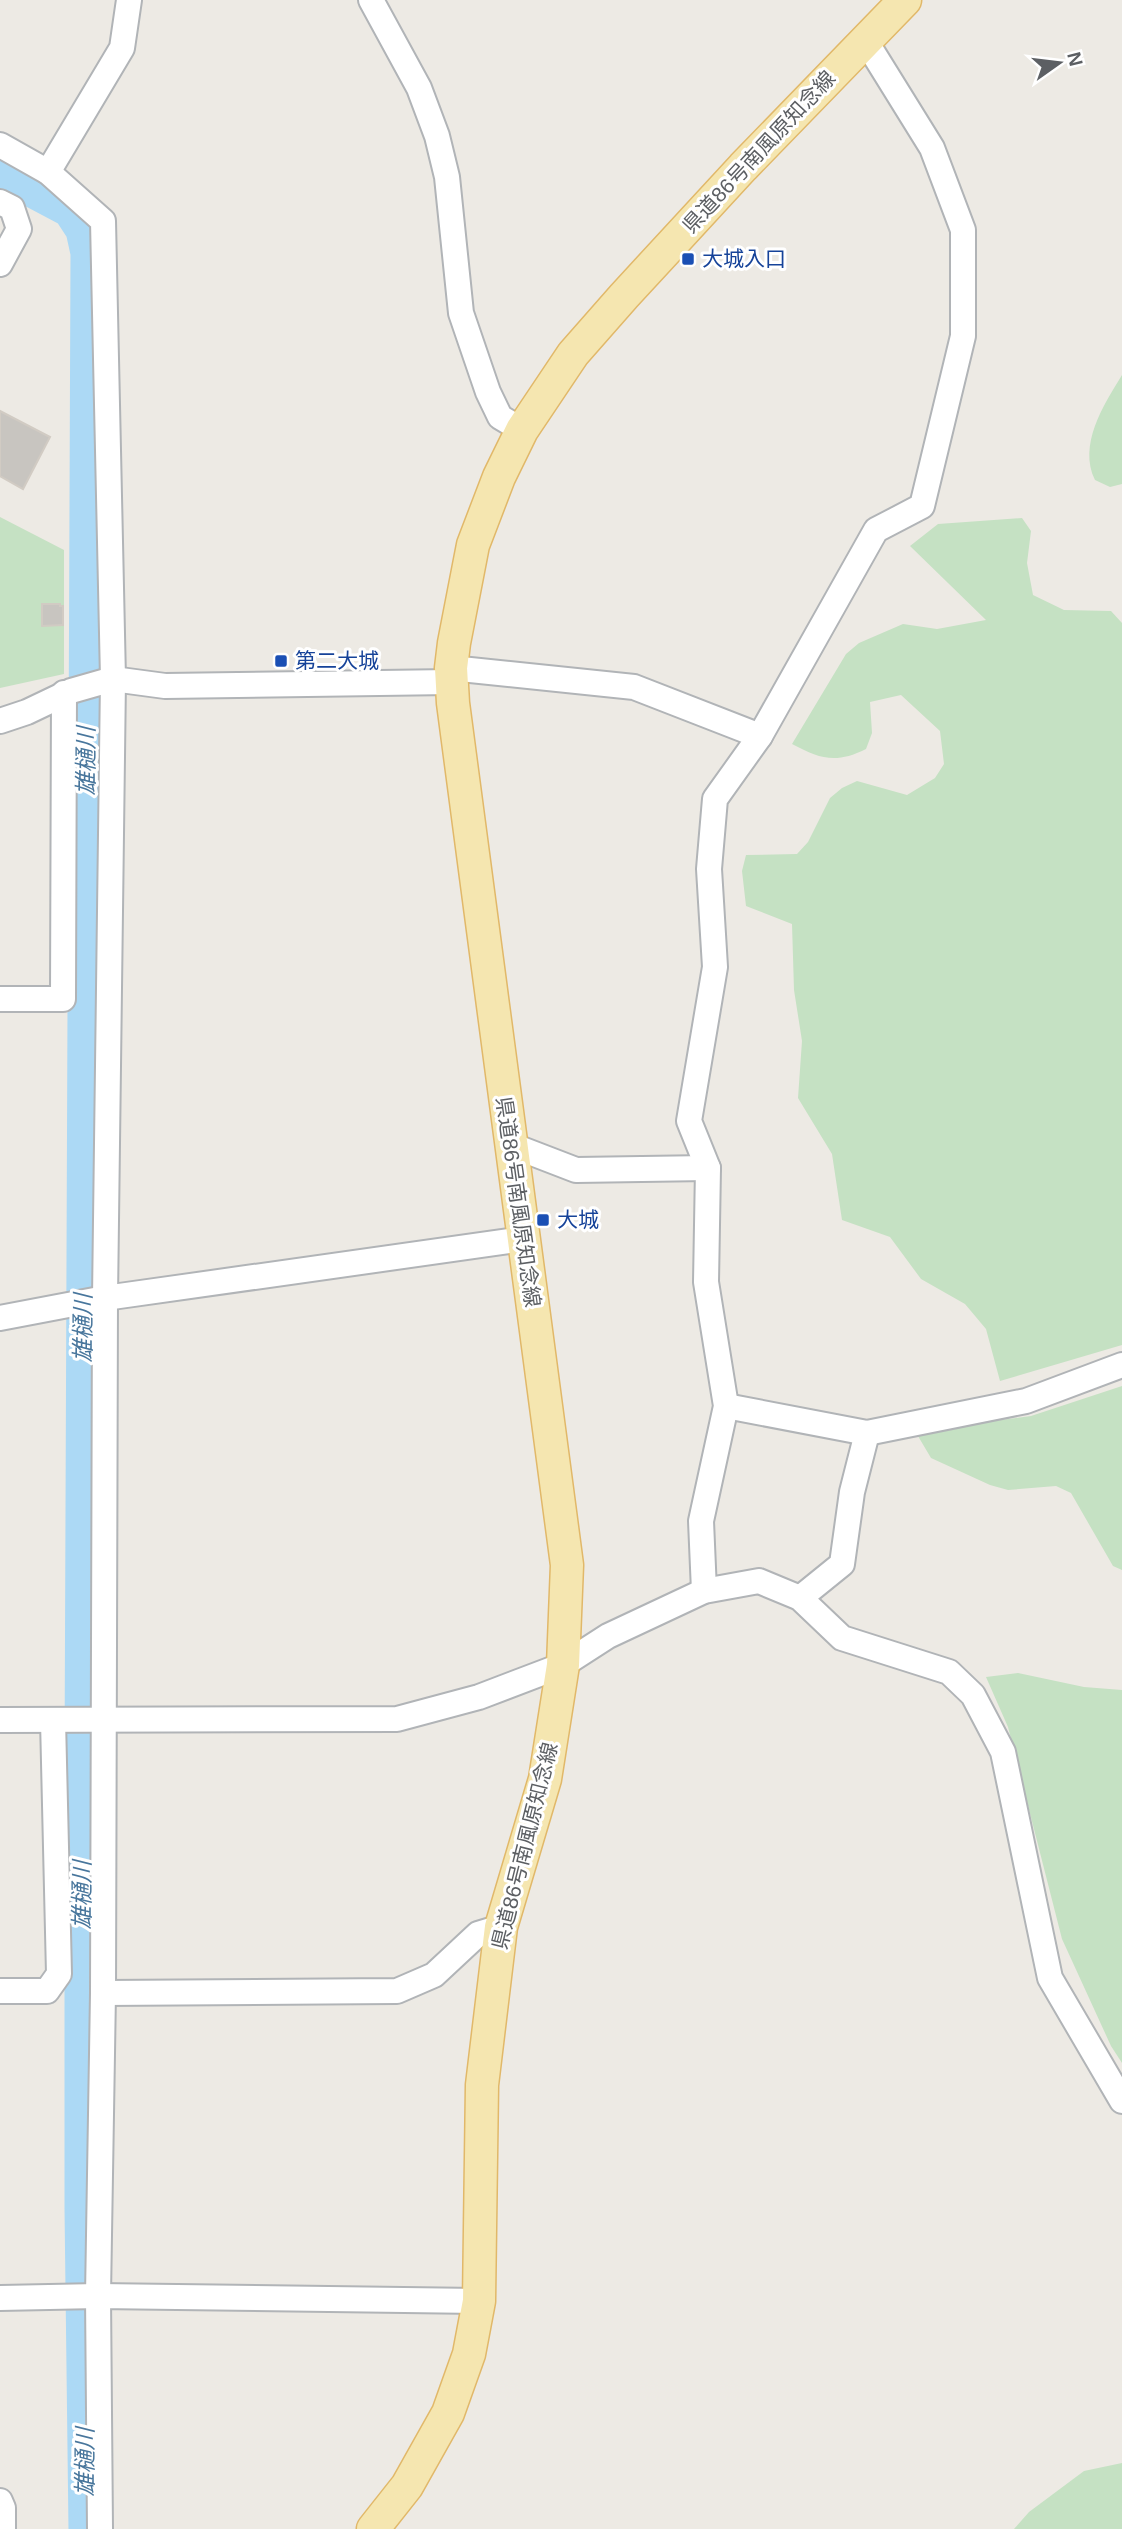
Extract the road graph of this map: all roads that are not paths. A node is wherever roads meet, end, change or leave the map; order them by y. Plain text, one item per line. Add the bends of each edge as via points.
1 (129, 0) edge
2 (371, 0) edge
3 (902, 1) edge
4 (865, 40) junction
5 (0, 145) edge
6 (48, 172) junction
7 (0, 202) edge
8 (0, 264) edge
9 (522, 430) junction
10 (451, 675) junction
11 (107, 681) junction
12 (67, 692) junction
13 (0, 721) edge
14 (760, 736) junction
15 (0, 999) edge
16 (511, 1146) junction
17 (708, 1168) junction
18 (524, 1239) junction
19 (92, 1301) junction
20 (0, 1318) edge
21 (1122, 1365) edge
22 (726, 1406) junction
23 (867, 1433) junction
24 (704, 1591) junction
25 (800, 1598) junction
26 (563, 1665) junction
27 (105, 1718) junction
28 (0, 1720) edge
29 (53, 1720) junction
30 (501, 1927) junction
31 (0, 1991) edge
32 (103, 1993) junction
33 (1122, 2101) edge
34 (87, 2297) junction
35 (0, 2298) edge
36 (479, 2301) junction
37 (0, 2501) edge
38 (2, 2529) edge
39 (100, 2529) edge
40 (373, 2529) edge

1 - 6 street via 122,48
2 - 9 street via 419,88 437,136 447,177 461,313 488,392 500,417
3 - 4 main road, 県道86号南風原知念線
4 - 9 main road, 県道86号南風原知念線 via 624,296 573,354
4 - 14 street via 932,148 963,230 963,336 922,506 876,530
5 - 6 street
6 - 11 street via 103,221
7 - 8 street via 12,208 19,229
9 - 10 main road, 県道86号南風原知念線 via 473,545
10 - 11 street via 165,686
10 - 14 street via 634,687
10 - 16 main road, 県道86号南風原知念線
11 - 12 street
11 - 19 street
12 - 13 street
12 - 15 street via 63,999
14 - 17 street via 715,799 709,869 715,967 689,1121
16 - 17 street via 576,1170
16 - 18 main road, 県道86号南風原知念線
17 - 22 street via 706,1282
18 - 19 street
18 - 26 main road, 県道86号南風原知念線 via 567,1564
19 - 20 street
19 - 27 street
21 - 23 street via 1026,1401
22 - 23 street
22 - 24 street via 701,1521
23 - 25 street via 852,1492 842,1564
24 - 25 street via 759,1581
24 - 26 street via 608,1636
25 - 33 street via 842,1638 949,1672 973,1695 1003,1752 1050,1979
26 - 27 street via 480,1697 397,1719
26 - 30 main road, 県道86号南風原知念線 via 545,1779
27 - 29 street
27 - 32 street
28 - 29 street
29 - 31 street via 59,1974 47,1991
30 - 32 street via 478,1934 434,1975 397,1990
30 - 36 main road, 県道86号南風原知念線 via 482,2085
32 - 34 street
34 - 35 street
34 - 36 street
34 - 39 street
36 - 40 main road, 県道86号南風原知念線 via 469,2354 447,2413 407,2486
37 - 38 street

